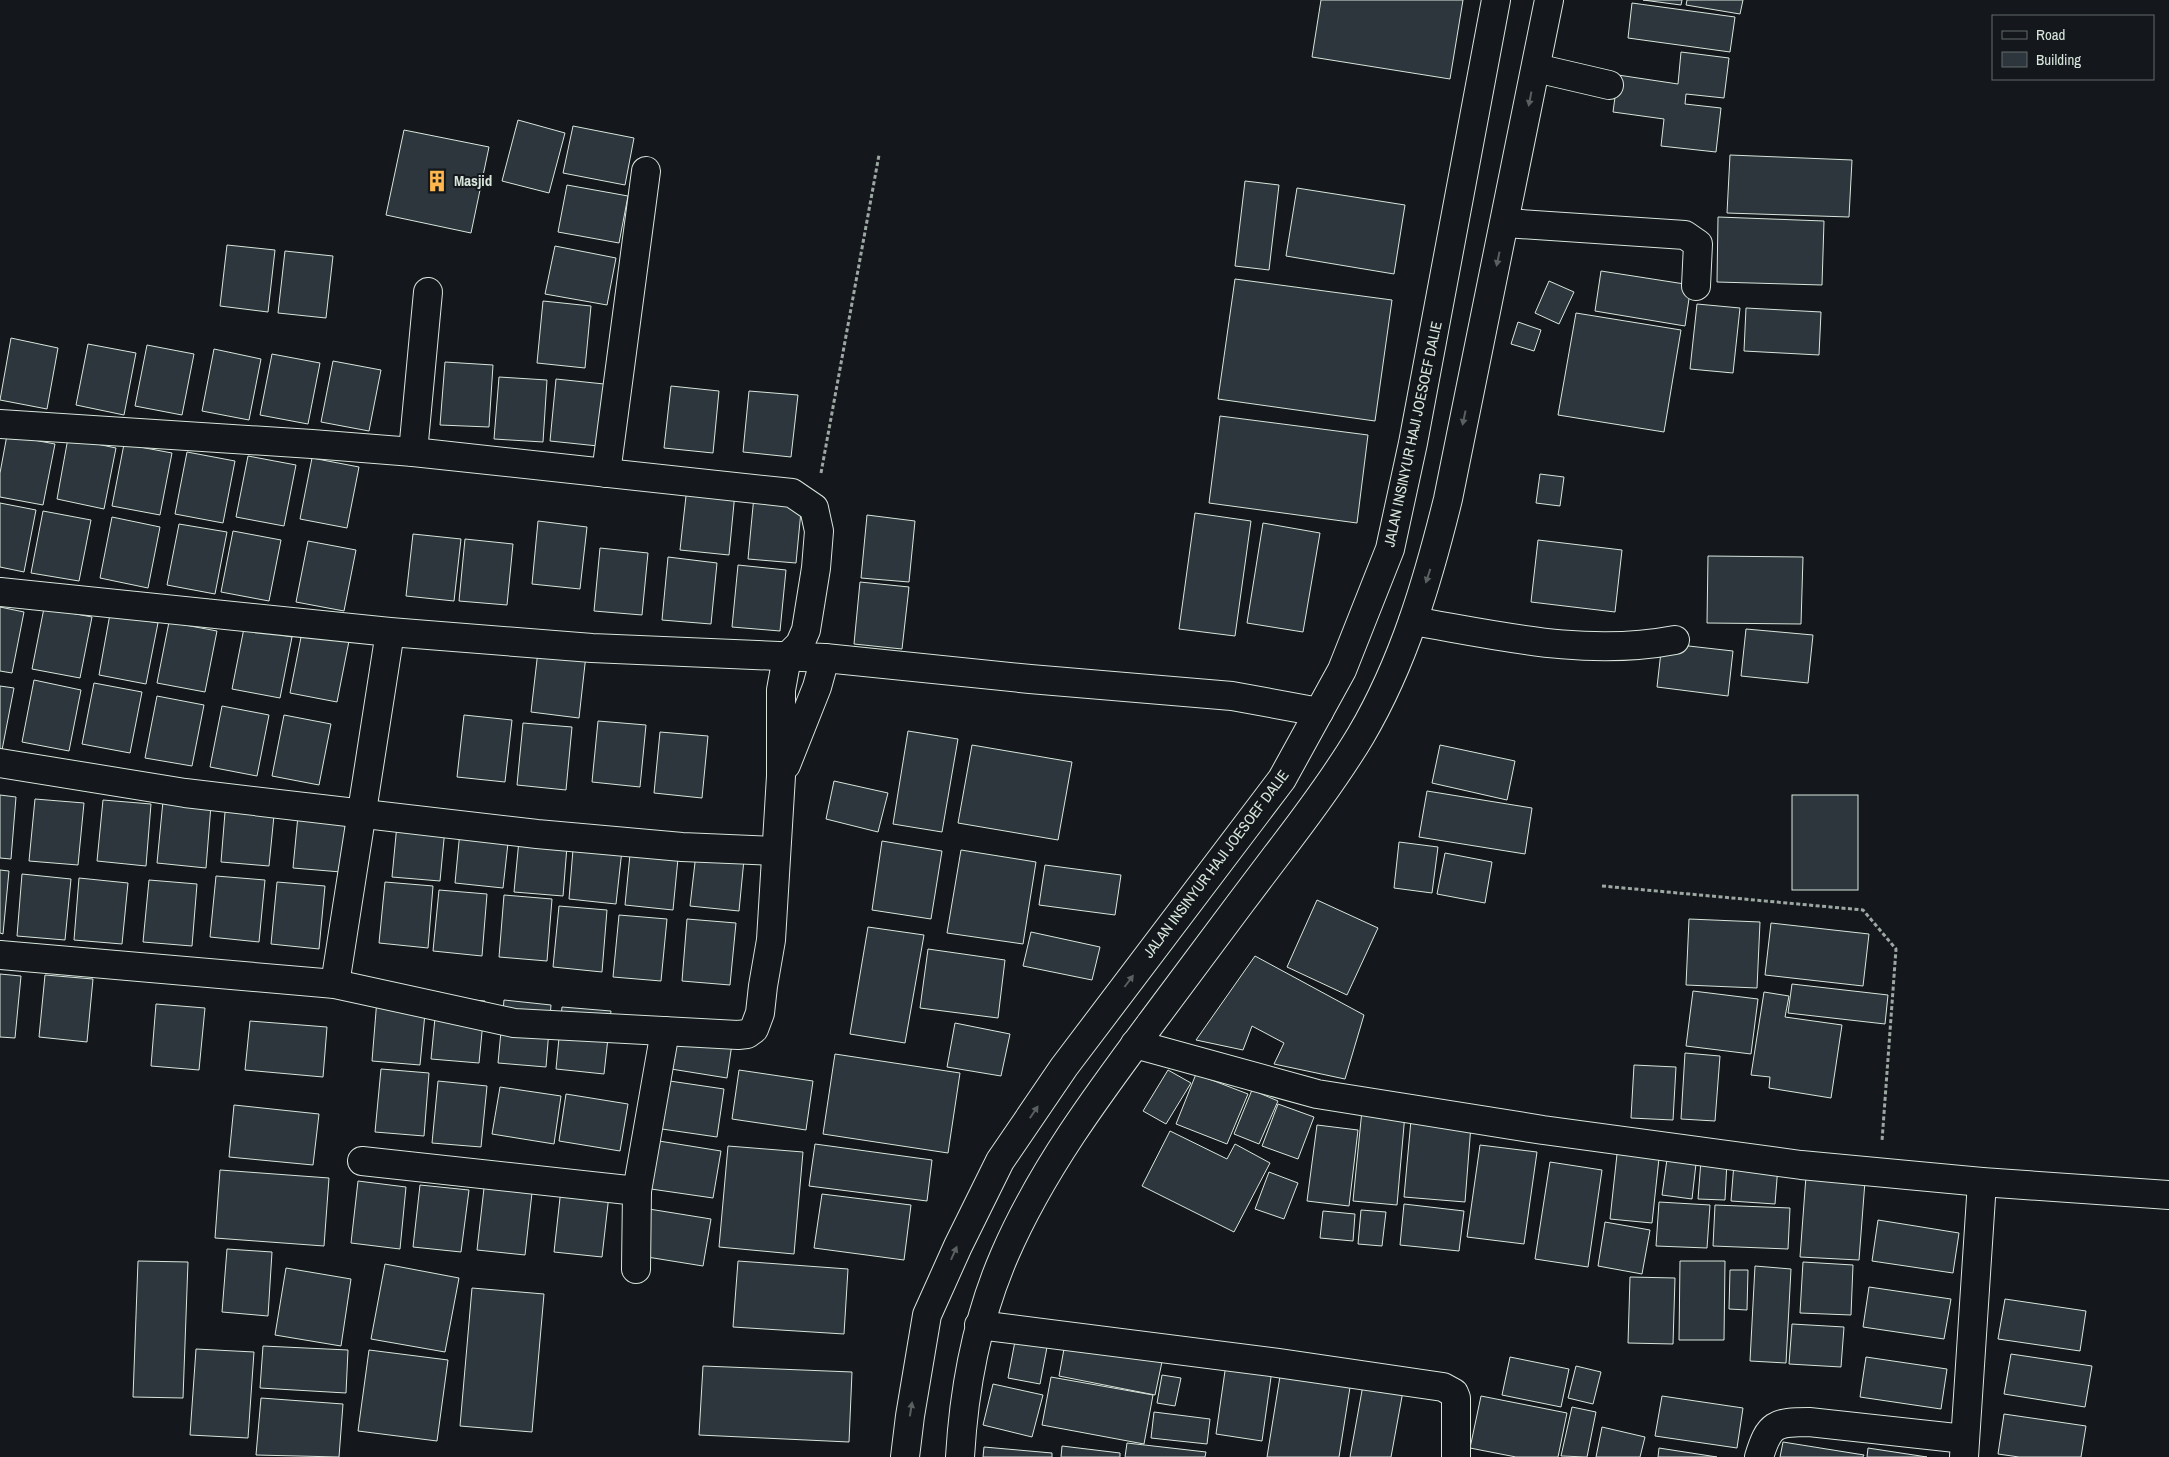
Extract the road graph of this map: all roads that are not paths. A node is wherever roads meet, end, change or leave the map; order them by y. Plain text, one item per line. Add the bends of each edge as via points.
1 (1496, 0) edge
2 (1550, 0) edge
3 (1536, 68) junction
4 (1609, 85) dead end
5 (646, 171) dead end
6 (1505, 223) junction
7 (1696, 286) dead end
8 (428, 292) dead end
9 (0, 424) edge
10 (413, 452) junction
11 (606, 473) junction
12 (0, 592) edge
13 (1413, 621) junction
14 (390, 632) junction
15 (1675, 640) dead end
16 (787, 657) junction
17 (825, 658) junction
18 (1319, 712) junction
19 (0, 764) edge
20 (781, 776) junction
21 (362, 814) junction
22 (776, 851) junction
23 (0, 955) edge
24 (335, 984) junction
25 (666, 1031) junction
26 (1135, 1044) junction
27 (362, 1161) dead end
28 (1982, 1182) junction
29 (637, 1191) junction
30 (2169, 1195) edge
31 (636, 1269) dead end
32 (980, 1325) junction
33 (1964, 1448) edge
34 (905, 1457) edge
35 (960, 1457) edge
36 (1456, 1457) edge
37 (1759, 1457) edge

1 - 18 street, JALAN INSINYUR HAJI JOESOEF DALIE via 1390,549 1342,670
2 - 3 street
3 - 4 street
3 -> 6 street
5 - 11 street
6 - 7 street via 1685,235 1698,244
6 -> 13 street via 1448,499
8 - 10 street
9 - 10 street
10 - 11 street
11 - 16 street via 792,492 814,508 819,531 806,630 800,644
12 - 14 street
13 - 15 street via 1568,646 1609,648
13 - 26 street via 1387,686 1361,735 1317,802
14 - 16 street via 592,648
14 - 21 street
16 - 17 street
16 - 20 street via 781,690
17 - 18 street via 1232,696
17 - 20 street via 818,687
34 -> 18 street, JALAN INSINYUR HAJI JOESOEF DALIE via 927,1315 1000,1161 1064,1067 1282,779
19 - 21 street via 185,794
20 - 22 street
21 - 22 street via 547,835 682,847
21 - 24 street
22 - 25 street via 771,940 760,1013 754,1029 738,1035
23 - 24 street
24 - 25 street via 514,1023
25 - 29 street
26 - 28 street via 1317,1094 1552,1131 1801,1165
26 - 32 street via 1094,1100 1036,1194 1004,1255
27 - 29 street
28 - 30 street
28 - 33 street
29 - 31 street
32 - 35 street via 975,1341
32 - 36 street via 1443,1387 1454,1393 1456,1398
33 - 37 street via 1809,1422 1788,1422 1775,1426 1766,1435

